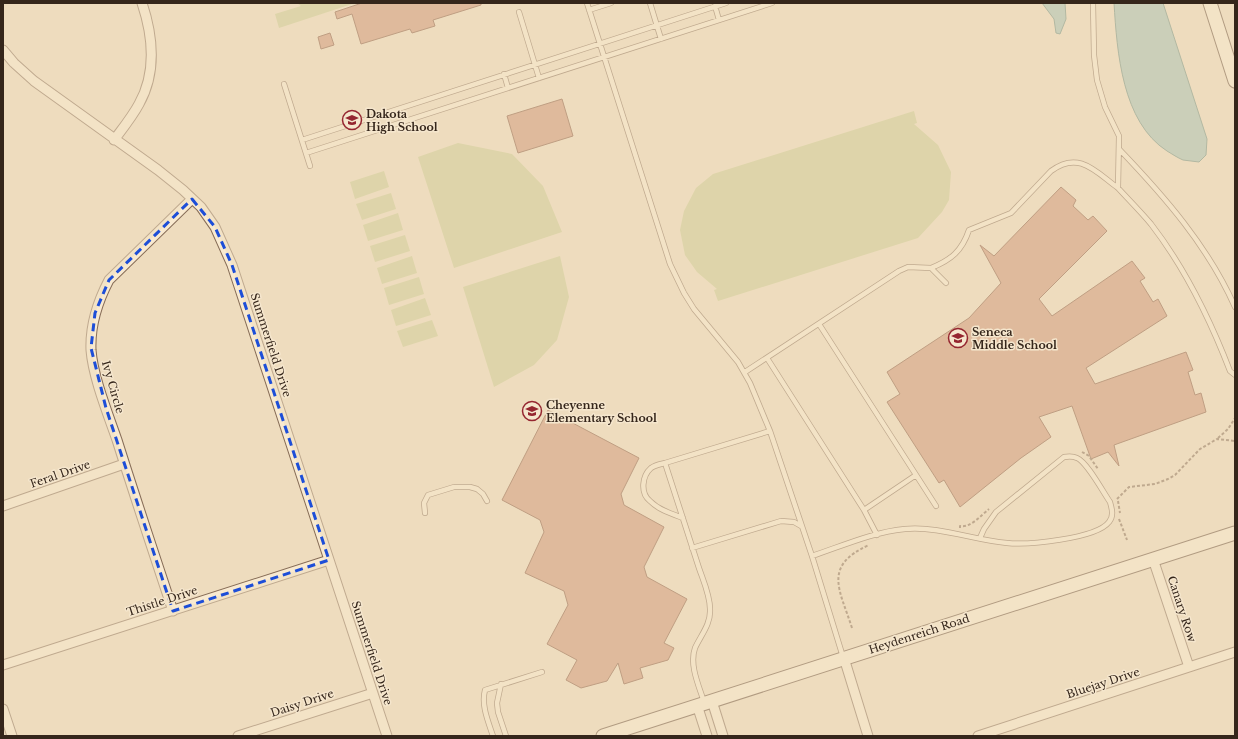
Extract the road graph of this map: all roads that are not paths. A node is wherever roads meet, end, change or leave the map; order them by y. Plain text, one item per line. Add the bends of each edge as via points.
1 (142, 3) edge
2 (587, 3) edge
3 (611, 3) edge
4 (650, 3) edge
5 (726, 3) edge
6 (772, 3) edge
7 (1093, 3) edge
8 (1210, 3) edge
9 (715, 6) junction
10 (589, 10) junction
11 (519, 12) dead end
12 (719, 20) junction
13 (657, 25) junction
14 (661, 39) junction
15 (600, 44) junction
16 (3, 50) edge
17 (604, 57) junction
18 (535, 64) junction
19 (504, 74) junction
20 (539, 78) junction
21 (1235, 81) edge
22 (284, 84) dead end
23 (508, 88) junction
24 (114, 140) junction
25 (302, 140) junction
26 (1118, 150) junction
27 (306, 153) junction
28 (310, 166) dead end
29 (1118, 188) junction
30 (192, 199) junction
31 (931, 268) junction
32 (946, 283) dead end
33 (1235, 306) edge
34 (819, 324) junction
35 (767, 358) junction
36 (745, 372) junction
37 (1235, 375) edge
38 (770, 431) junction
39 (666, 463) junction
40 (124, 464) junction
41 (916, 475) junction
42 (487, 501) dead end
43 (3, 506) edge
44 (936, 506) dead end
45 (864, 510) junction
46 (424, 513) dead end
47 (683, 518) junction
48 (802, 526) junction
49 (1235, 533) edge
50 (877, 535) junction
51 (980, 538) junction
52 (692, 548) junction
53 (812, 556) junction
54 (1153, 559) junction
55 (329, 560) junction
56 (173, 611) junction
57 (1235, 652) edge
58 (844, 658) junction
59 (3, 665) edge
60 (1188, 668) junction
61 (542, 672) dead end
62 (501, 684) junction
63 (373, 693) junction
64 (705, 703) junction
65 (3, 709) edge
66 (12, 736) edge
67 (238, 736) edge
68 (387, 736) edge
69 (493, 736) edge
70 (506, 736) edge
71 (603, 736) edge
72 (707, 736) edge
73 (723, 736) edge
74 (868, 736) edge
75 (978, 736) edge

1 - 24 street via 152,46 149,76 140,103
2 - 10 lane
3 - 10 lane
4 - 13 lane
5 - 9 lane
6 - 12 lane
7 - 26 lane via 1097,80 1105,107 1119,136
8 - 21 street
9 - 12 lane
9 - 13 lane
10 - 15 lane
11 - 18 lane
12 - 14 lane
13 - 14 lane
13 - 15 lane
14 - 17 lane
15 - 17 lane
15 - 18 lane
16 - 24 street, Summerfield Drive via 34,81
17 - 20 lane
17 - 36 lane via 674,271 694,309
18 - 19 lane
18 - 20 lane
19 - 23 lane
19 - 25 lane
20 - 23 lane
22 - 25 lane
23 - 27 lane
24 - 30 street, Summerfield Drive via 171,180
25 - 27 lane
26 - 29 lane
26 - 33 lane via 1175,210 1218,274
27 - 28 lane
29 - 31 lane via 1085,165 1068,162 1059,165 1011,213 969,230 960,250 943,263
29 - 37 lane via 1150,223 1170,251 1205,312 1230,371
30 - 40 street, Ivy Circle via 110,280 95,313 91,348 93,364
30 - 55 street, Summerfield Drive via 215,227 232,265
31 - 32 lane
31 - 34 lane via 908,268 899,271
34 - 35 lane
34 - 41 lane
35 - 36 lane
35 - 45 lane
36 - 38 lane
38 - 39 lane
38 - 48 lane
39 - 47 lane
39 - 47 lane via 652,467 645,474 644,491 648,500 658,508
40 - 43 street, Feral Drive
40 - 56 street, Ivy Circle
41 - 44 lane
41 - 45 lane
42 - 46 lane via 477,489 454,487 428,496 424,503
45 - 50 lane
47 - 52 lane
48 - 52 lane via 794,522 781,521
48 - 53 lane
49 - 54 street, Heydenreich Road
50 - 51 lane via 919,529
50 - 53 lane
51 - 51 lane via 1022,544 1070,538 1108,523 1112,517 1112,509 1110,502 1079,458 1064,457 996,512 986,524
52 - 64 lane via 710,609 709,619 694,650 693,658 696,678
53 - 58 lane
54 - 58 street, Heydenreich Road
54 - 60 street, Canary Row
55 - 56 street, Thistle Drive
55 - 63 street, Summerfield Drive
56 - 59 street, Thistle Drive
57 - 60 street, Bluejay Drive
58 - 64 street, Heydenreich Road
58 - 74 street
60 - 75 street, Bluejay Drive
61 - 62 lane
62 - 69 lane via 485,690 483,696
62 - 70 lane via 497,702
63 - 67 street, Daisy Drive
63 - 68 street, Summerfield Drive
64 - 71 street, Heydenreich Road
64 - 72 street
64 - 73 street
65 - 66 street

